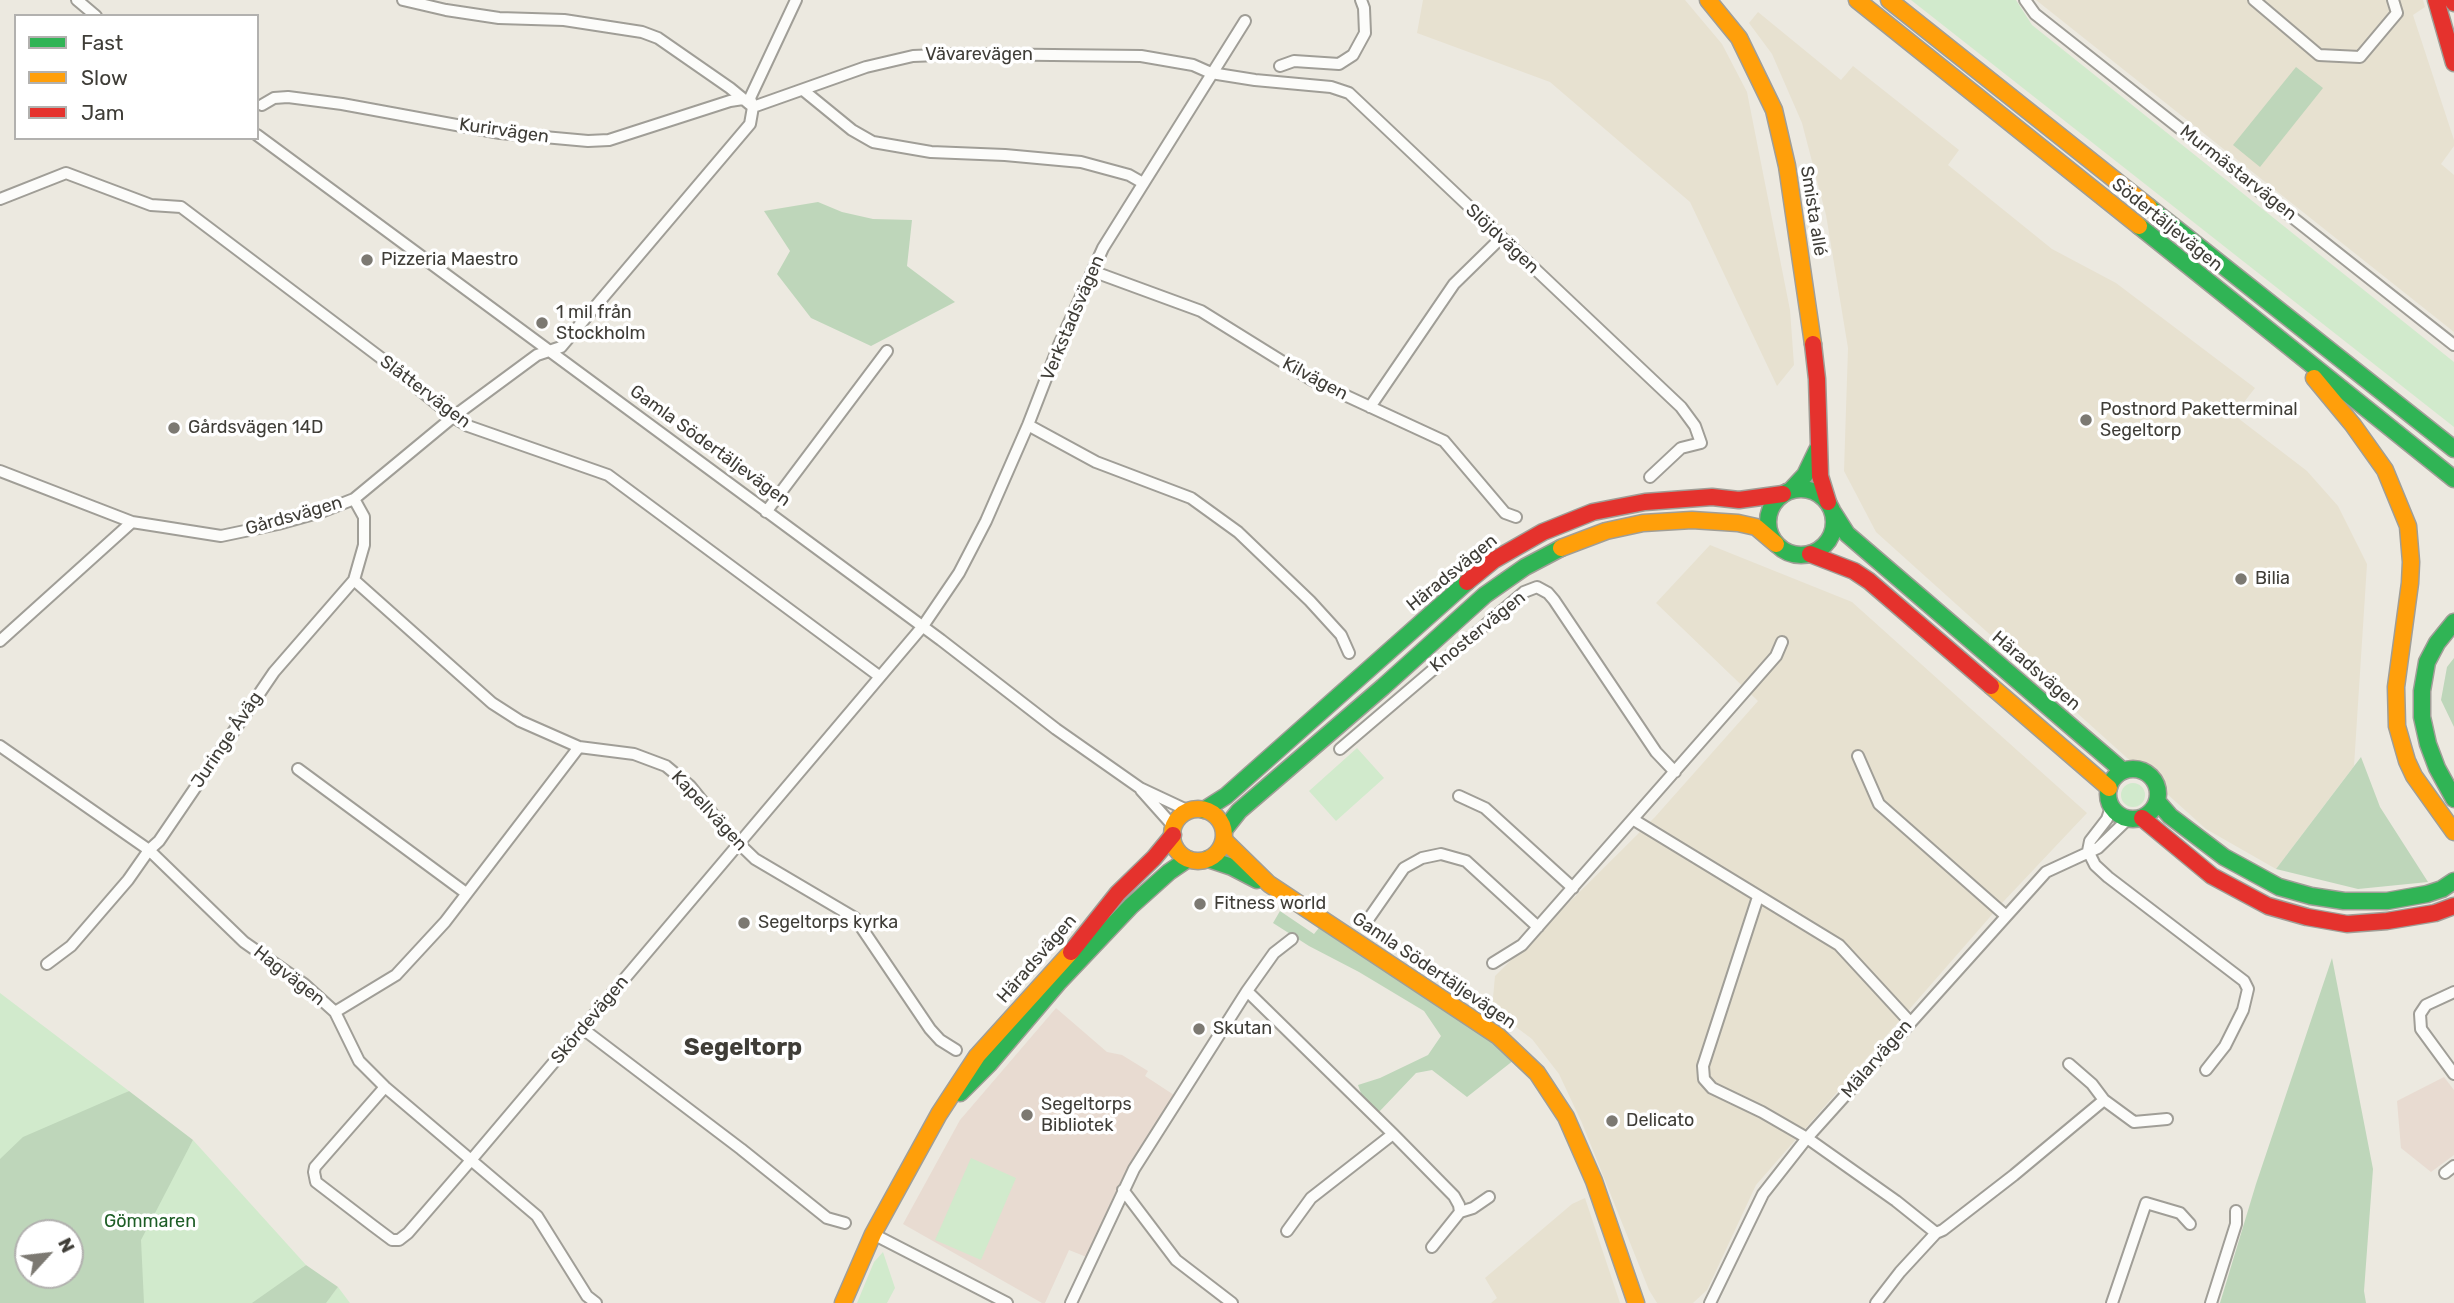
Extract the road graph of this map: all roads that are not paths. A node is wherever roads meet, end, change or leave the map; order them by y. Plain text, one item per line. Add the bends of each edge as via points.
1 (77, 0) edge
2 (403, 0) edge
3 (1361, 0) edge
4 (1708, 0) edge
5 (1857, 0) edge
6 (1889, 0) edge
7 (2025, 0) edge
8 (2254, 0) edge
9 (2393, 0) edge
10 (2436, 0) edge
11 (798, 1) edge
12 (94, 14) edge
13 (1245, 20) dead end
14 (2454, 63) edge
15 (1279, 66) dead end
16 (1211, 73) junction
17 (803, 90) junction
18 (743, 99) junction
19 (262, 105) dead end
20 (753, 107) junction
21 (259, 136) edge
22 (1143, 183) junction
23 (0, 199) edge
24 (1501, 238) junction
25 (1092, 271) junction
26 (2454, 345) edge
27 (2289, 346) junction
28 (548, 351) junction
29 (887, 351) dead end
30 (1370, 407) junction
31 (453, 417) junction
32 (1028, 425) junction
33 (1818, 447) junction
34 (2454, 449) edge
35 (0, 471) edge
36 (1650, 477) dead end
37 (2454, 479) edge
38 (1787, 492) junction
39 (354, 499) junction
40 (1830, 507) junction
41 (766, 512) junction
42 (1516, 517) dead end
43 (132, 522) junction
44 (1776, 544) junction
45 (1810, 554) junction
46 (354, 580) junction
47 (2454, 622) edge
48 (923, 626) junction
49 (0, 641) edge
50 (1782, 642) dead end
51 (1349, 653) dead end
52 (879, 676) junction
53 (0, 746) edge
54 (579, 747) junction
55 (1340, 749) dead end
56 (1858, 756) dead end
57 (299, 769) dead end
58 (2123, 771) junction
59 (1675, 772) junction
60 (1140, 788) junction
61 (2109, 788) junction
62 (2452, 794) edge
63 (1459, 796) dead end
64 (2157, 801) junction
65 (2111, 807) junction
66 (1196, 810) junction
67 (2135, 818) junction
68 (1634, 820) junction
69 (1173, 831) junction
70 (2454, 832) edge
71 (1224, 835) junction
72 (738, 845) junction
73 (149, 850) junction
74 (2088, 851) junction
75 (1188, 859) junction
76 (1208, 859) junction
77 (2454, 881) edge
78 (1269, 884) junction
79 (1573, 888) junction
80 (466, 893) junction
81 (1758, 897) junction
82 (2454, 906) edge
83 (2005, 915) junction
84 (1365, 924) dead end
85 (1538, 927) junction
86 (1292, 939) dead end
87 (1493, 963) dead end
88 (47, 964) dead end
89 (1247, 991) junction
90 (2454, 992) edge
91 (335, 1013) junction
92 (1910, 1023) junction
93 (583, 1029) junction
94 (957, 1049) dead end
95 (2069, 1065) dead end
96 (2206, 1070) dead end
97 (2454, 1074) edge
98 (385, 1087) junction
99 (2104, 1100) junction
100 (939, 1114) junction
101 (2167, 1119) dead end
102 (1393, 1134) junction
103 (1807, 1138) junction
104 (472, 1159) junction
105 (1123, 1190) junction
106 (1489, 1197) dead end
107 (2236, 1211) dead end
108 (1460, 1212) junction
109 (845, 1223) dead end
110 (2190, 1224) dead end
111 (1287, 1231) dead end
112 (1936, 1233) junction
113 (873, 1234) junction
114 (1432, 1247) dead end
115 (588, 1301) edge
116 (999, 1301) edge
117 (843, 1303) edge
118 (1070, 1303) edge
119 (1233, 1303) edge
120 (1636, 1303) edge
121 (1710, 1303) edge
122 (1877, 1303) edge
123 (2112, 1303) edge
124 (2211, 1303) edge

1 - 12 street
2 - 18 street via 499,18 564,20 642,32 658,38
3 - 15 street via 1364,33 1353,55 1339,64 1294,61
4 - 33 main road, Smista allé via 1739,38 1774,110 1802,260 1817,379
5 - 27 main road, Södertäljevägen
6 - 34 main road, Södertäljevägen
7 - 26 street, Murmästarvägen via 2035,14
8 - 9 street via 2319,55 2360,57 2397,13
10 - 14 main road
11 - 20 street, Gårdsvägen via 750,98
13 - 16 street, Verkstadsvägen
16 - 17 street, Vävarevägen via 1193,65 1141,57 913,56
16 - 22 street, Verkstadsvägen
16 - 24 street, Slöjdvägen via 1349,93
17 - 20 street, Vävarevägen
17 - 22 street via 873,142 931,152 1081,162
18 - 19 street, Kurirvägen via 609,141 500,133 288,97
18 - 20 street
20 - 28 street, Gårdsvägen via 750,124 561,347
21 - 28 street, Gamla Södertäljevägen
22 - 25 street, Verkstadsvägen
23 - 31 street, Slåttervägen via 66,173 151,205 181,207
24 - 30 street via 1454,284
24 - 36 street, Slöjdvägen via 1681,407 1695,426 1701,443 1681,448
25 - 30 street, Kilvägen via 1201,311 1312,380
25 - 32 street, Verkstadsvägen
27 - 37 main road, Södertäljevägen
27 - 70 main road via 2385,470 2408,526 2410,583 2396,687 2397,726 2414,776
28 - 31 street, Gårdsvägen
28 - 41 street, Gamla Södertäljevägen
29 - 41 street
30 - 42 street, Kilvägen via 1444,441 1505,513
31 - 39 street, Gårdsvägen
31 - 52 street, Slåttervägen via 608,475
32 - 48 street, Verkstadsvägen via 959,573
32 - 51 street via 1096,462 1191,498 1210,511 1310,601 1341,635
33 - 38 main road, Smista allé via 1805,475
33 - 40 main road, Smista allé via 1819,476
35 - 43 street, Gårdsvägen
38 - 40 main road via 1810,490
38 - 44 main road via 1769,513
38 - 66 main road, Häradsvägen via 1765,498 1712,497 1616,506 1531,538 1462,586 1226,796
39 - 43 street, Gårdsvägen via 311,515 221,536
39 - 46 street, Juringe Åväg via 364,517 364,545
40 - 45 main road via 1835,524 1828,542
40 - 58 main road, Häradsvägen via 1847,534
41 - 48 street, Gamla Södertäljevägen
43 - 49 street
44 - 45 main road via 1798,555
44 - 71 main road via 1756,527 1738,523 1643,523 1574,542 1525,567 1485,595 1239,811
45 - 61 main road via 1869,580
46 - 54 street, Kapellvägen via 492,704
46 - 73 street, Juringe Åväg via 274,672
47 - 62 main road via 2427,662 2421,691 2428,744
48 - 52 street, Skördevägen
48 - 60 street, Gamla Södertäljevägen
50 - 59 street via 1776,656
52 - 72 street, Skördevägen
53 - 73 street, Hagvägen
54 - 72 street, Kapellvägen via 634,754 666,766 690,786
54 - 80 street
55 - 59 street, Knostervägen via 1524,592 1537,587 1554,600 1656,752
56 - 83 street via 1879,804
57 - 80 street
58 - 61 main road
58 - 64 main road via 2142,770 2152,777
59 - 68 street
60 - 66 street, Gamla Södertäljevägen
60 - 69 street, Gamla Södertäljevägen
61 - 65 main road
63 - 79 street via 1485,808
64 - 67 main road via 2153,810
64 - 77 main road via 2224,857 2279,887 2311,896 2387,901 2427,894
65 - 67 main road
65 - 74 street
66 - 69 main road via 1179,817
66 - 71 main road via 1219,819
67 - 74 street, Mälarvägen
67 - 82 main road via 2212,876 2268,906 2307,917 2347,923 2387,921
68 - 79 street
68 - 81 street
69 - 75 main road via 1176,848
69 - 100 main road, Häradsvägen via 977,1056
71 - 76 main road via 1218,852
71 - 78 main road, Gamla Södertäljevägen
72 - 93 street, Skördevägen
72 - 94 street, Kapellvägen via 855,918 930,1029
73 - 88 street, Juringe Åväg via 71,946
73 - 91 street, Hagvägen via 244,942 304,984
74 - 83 street, Mälarvägen via 2046,872
74 - 96 street via 2108,877 2244,981 2248,989 2243,1010
75 - 76 main road
75 - 100 main road, Häradsvägen via 1132,906
76 - 78 main road, Gamla Södertäljevägen
78 - 120 main road, Gamla Södertäljevägen via 1498,1036 1537,1073 1566,1117 1594,1181
79 - 85 street
80 - 91 street via 396,975
81 - 92 street via 1839,946
81 - 103 street via 1703,1066 1704,1079 1712,1088
83 - 92 street, Mälarvägen
84 - 85 street via 1404,868 1441,854 1466,860
85 - 87 street via 1522,945
86 - 89 street via 1274,953
89 - 102 street
89 - 105 street
90 - 97 street via 2426,1005 2420,1014 2421,1029
91 - 98 street, Hagvägen via 359,1061
92 - 103 street, Mälarvägen
93 - 104 street, Skördevägen
93 - 109 street via 827,1218
95 - 99 street
98 - 104 street, Hagvägen
98 - 104 street, Skördevägen via 315,1167 316,1182 392,1240 399,1240
99 - 101 street via 2134,1122
99 - 112 street
100 - 113 main road, Häradsvägen
102 - 108 street via 1454,1196
102 - 111 street via 1311,1198
103 - 112 street
103 - 121 street, Mälarvägen via 1763,1194
104 - 115 street, Hagvägen via 537,1216
105 - 118 street
105 - 119 street via 1176,1260
106 - 108 street
107 - 124 street
108 - 114 street
110 - 123 street via 2180,1213 2146,1203
112 - 122 street
113 - 116 street
113 - 117 main road, Häradsvägen

